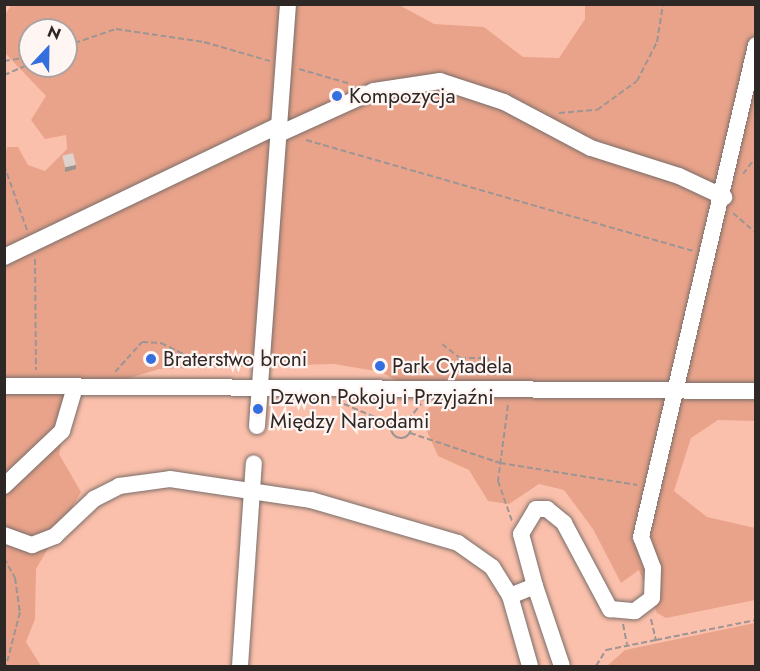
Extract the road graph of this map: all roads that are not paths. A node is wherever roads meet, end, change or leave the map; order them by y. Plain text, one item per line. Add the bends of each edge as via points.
1 (288, 4) edge
2 (756, 45) edge
3 (280, 129) junction
4 (724, 197) junction
5 (4, 257) edge
6 (4, 386) edge
7 (75, 387) junction
8 (260, 388) junction
9 (679, 390) junction
10 (756, 391) edge
11 (257, 426) dead end
12 (254, 463) dead end
13 (4, 486) edge
14 (252, 489) junction
15 (4, 535) edge
16 (535, 586) junction
17 (510, 596) junction
18 (240, 666) edge
19 (530, 666) edge
20 (562, 666) edge

1 - 3 street
2 - 4 street
3 - 4 street via 374,91 440,81 504,102 591,148 679,176
3 - 5 street
3 - 8 street
4 - 9 street
6 - 7 street
7 - 8 street
7 - 13 street via 62,431
8 - 9 street
8 - 11 street
9 - 10 street
9 - 16 street via 641,537 657,586 648,604 620,612 599,597 564,523 547,509 529,514 521,534
12 - 14 street
14 - 15 street via 142,480 94,499 55,536 32,545
14 - 17 street via 458,543 492,567
14 - 18 street
16 - 17 street
16 - 20 street
17 - 19 street

